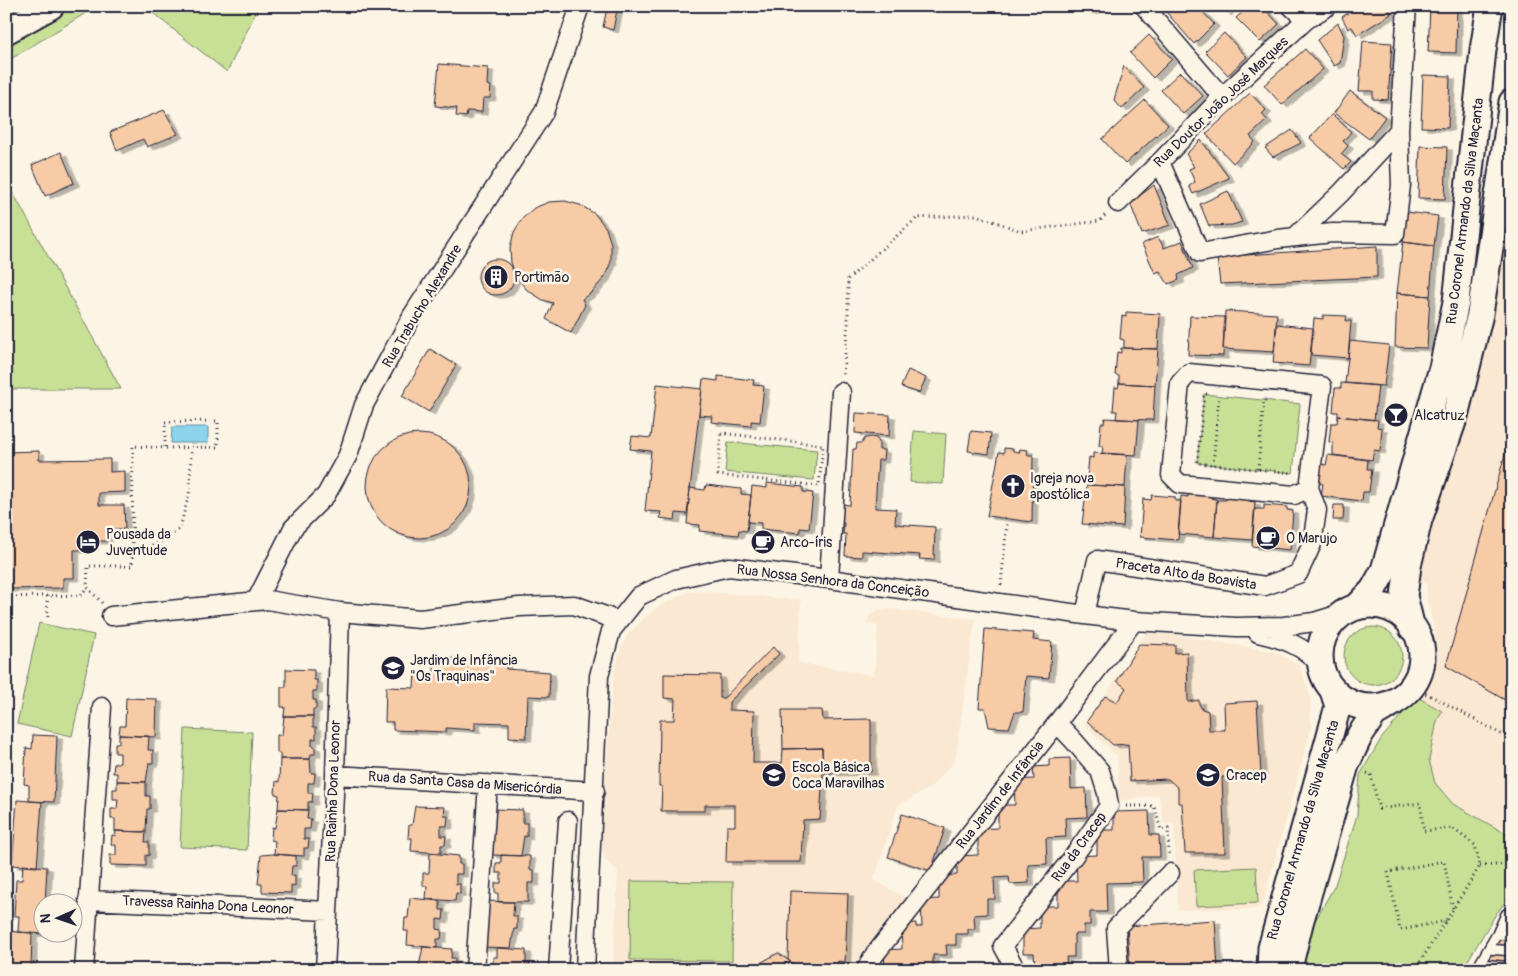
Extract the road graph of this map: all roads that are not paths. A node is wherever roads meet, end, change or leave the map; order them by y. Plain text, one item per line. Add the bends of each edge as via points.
1 (52, 6) edge
2 (580, 6) edge
3 (1144, 6) edge
4 (1291, 6) edge
5 (1328, 6) edge
6 (1407, 6) edge
7 (1490, 6) edge
8 (1306, 20) junction
9 (6, 31) edge
10 (1222, 97) junction
11 (1512, 102) edge
12 (1399, 130) junction
13 (1160, 162) junction
14 (1118, 203) road end
15 (1295, 237) junction
16 (841, 392) road end
17 (1309, 488) junction
18 (829, 579) junction
19 (256, 601) junction
20 (1351, 610) junction
21 (340, 612) junction
22 (1085, 615) junction
23 (113, 616) road end
24 (1134, 620) junction
25 (619, 621) junction
26 (1236, 627) junction
27 (1412, 628) junction
28 (1321, 665) junction
29 (1333, 691) junction
30 (1404, 693) junction
31 (102, 707) dead end
32 (1057, 723) junction
33 (335, 775) junction
34 (488, 784) junction
35 (595, 791) junction
36 (568, 821) dead end
37 (1170, 873) road end
38 (563, 899) junction
39 (589, 899) junction
40 (88, 900) junction
41 (328, 911) junction
42 (1512, 915) edge
43 (1497, 934) junction
44 (1512, 935) edge
45 (1489, 949) junction
46 (1512, 951) edge
47 (1478, 967) edge
48 (1512, 967) edge
49 (84, 970) edge
50 (325, 970) edge
51 (475, 970) edge
52 (558, 970) edge
53 (585, 970) edge
54 (866, 970) edge
55 (1016, 970) edge
56 (1119, 970) edge
57 (1270, 970) edge
58 (1291, 970) edge

1 - 9 main road
2 - 19 street, Rua Trabucho Alexandre via 544,112 412,316 364,405 348,454 326,495 293,528
3 - 10 street
4 - 8 street
5 - 8 street, Rua Doutor João José Marques
6 - 12 street
7 - 20 main road, Rua Coronel Armando da Silva Maçanta via 1456,302 1442,368 1384,570 1372,590
8 - 10 street, Rua Doutor João José Marques
10 - 13 street, Rua Doutor João José Marques
11 - 27 main road, Rua Coronel Armando da Silva Maçanta via 1480,314 1455,416 1418,520 1408,566 1404,596
12 - 15 street
12 - 15 street via 1401,185 1395,234 1332,233
13 - 14 street, Rua Doutor João José Marques
13 - 15 street via 1200,253
16 - 18 street
17 - 17 street, Praceta Alto da Boavista via 1322,386 1188,373 1180,383 1171,475 1175,480 1180,484 1294,495
17 - 22 street, Praceta Alto da Boavista via 1317,510 1312,544 1298,574 1264,586 1097,560
18 - 22 street, Rua Nossa Senhora da Conceição
18 - 25 street, Rua Nossa Senhora da Conceição via 729,567 676,579 639,596
19 - 21 street
19 - 23 street
20 - 26 street via 1304,624
20 - 27 main road, Rua Coronel Armando da Silva Maçanta via 1372,606 1386,608 1402,616
20 - 28 main road, Rua Coronel Armando da Silva Maçanta via 1336,620 1325,634 1320,651
21 - 25 street via 420,618 519,607 574,605
21 - 33 street, Rua Rainha Dona Leonor
22 - 24 street, Rua Nossa Senhora da Conceição
24 - 26 street, Rua Nossa Senhora da Conceição
24 - 32 street, Rua Jardim de Infância
25 - 35 street, Rua Nossa Senhora da Conceição via 611,631 599,676
26 - 28 street via 1284,640 1311,654
27 - 30 main road, Rua Coronel Armando da Silva Maçanta via 1419,641 1421,659 1418,675
28 - 29 main road, Rua Coronel Armando da Silva Maçanta
29 - 30 main road via 1347,702 1363,707 1381,706
29 - 57 main road, Rua Coronel Armando da Silva Maçanta via 1338,706 1271,948
30 - 58 main road, Rua Coronel Armando da Silva Maçanta via 1374,714 1346,765 1300,923
31 - 40 street
32 - 54 street, Rua Jardim de Infância via 872,958
32 - 55 street, Rua da Cracep via 1100,771 1109,806 1003,946
33 - 34 street, Rua da Santa Casa da Misericórdia
33 - 41 street, Rua Rainha Dona Leonor
34 - 35 street, Rua da Santa Casa da Misericórdia
34 - 51 street
35 - 39 street, Rua Nossa Senhora da Conceição
36 - 38 street
37 - 56 street via 1116,928
38 - 39 street
38 - 52 street
39 - 53 street, Rua Nossa Senhora da Conceição
40 - 41 street, Travessa Rainha Dona Leonor
40 - 49 street
41 - 50 street, Rua Rainha Dona Leonor
42 - 43 lane via 1506,914
43 - 44 lane
43 - 45 lane
45 - 46 lane
45 - 47 lane
47 - 48 lane

